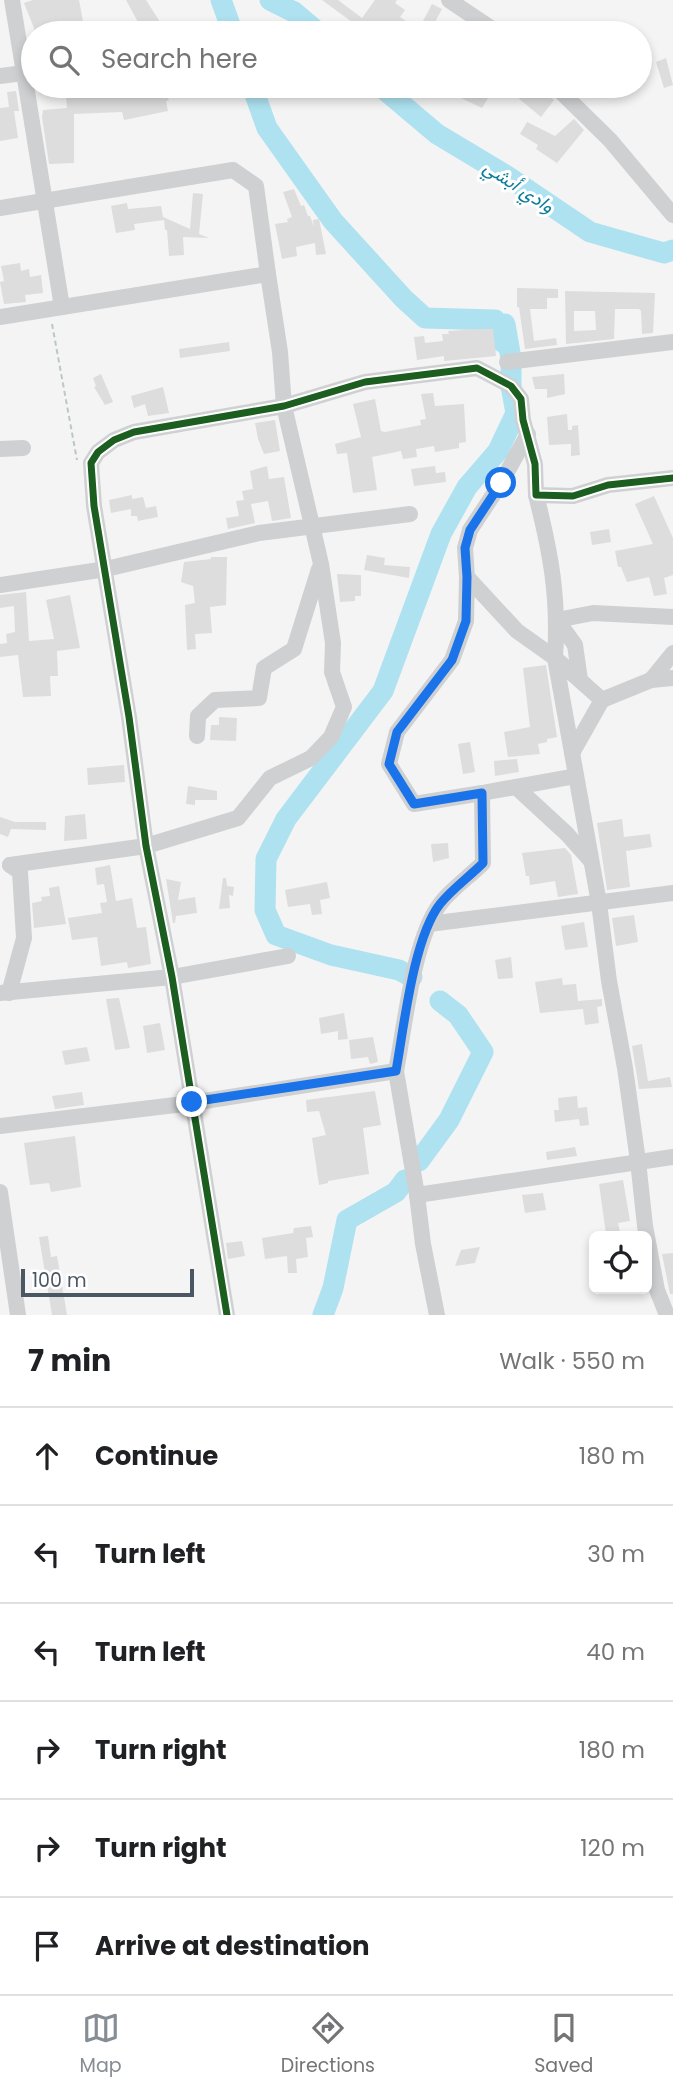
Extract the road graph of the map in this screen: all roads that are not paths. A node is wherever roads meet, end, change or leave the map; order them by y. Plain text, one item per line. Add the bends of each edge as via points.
1 (12, 0) edge
2 (449, 0) edge
3 (480, 21) edge
4 (21, 38) edge
5 (21, 73) edge
6 (0, 76) edge
7 (32, 98) edge
8 (567, 98) edge
9 (44, 200) junction
10 (0, 208) edge
11 (673, 215) edge
12 (268, 274) junction
13 (56, 308) junction
14 (0, 317) edge
15 (673, 342) edge
16 (507, 362) dead end
17 (284, 406) junction
18 (527, 434) junction
19 (23, 448) dead end
20 (0, 449) edge
21 (673, 478) edge
22 (536, 495) junction
23 (410, 514) dead end
24 (311, 526) junction
25 (321, 564) junction
26 (106, 569) junction
27 (467, 577) junction
28 (0, 585) edge
29 (673, 617) edge
30 (558, 620) junction
31 (673, 653) edge
32 (555, 658) junction
33 (673, 678) edge
34 (580, 680) junction
35 (651, 680) junction
36 (602, 700) junction
37 (197, 736) dead end
38 (572, 752) junction
39 (576, 776) junction
40 (516, 787) junction
41 (482, 793) junction
42 (146, 846) junction
43 (591, 861) junction
44 (673, 893) edge
45 (599, 903) junction
46 (429, 924) junction
47 (288, 956) dead end
48 (172, 977) junction
49 (5, 993) edge
50 (396, 1071) junction
51 (192, 1102) junction
52 (0, 1126) edge
53 (673, 1157) edge
54 (638, 1161) junction
55 (0, 1192) edge
56 (417, 1195) junction
57 (5, 1266) edge
58 (665, 1289) edge
59 (18, 1315) edge
60 (227, 1315) edge
61 (438, 1315) edge
62 (667, 1315) edge

1 - 4 street
2 - 3 street
5 - 6 street
7 - 9 street
8 - 11 street via 610,140
9 - 10 street
9 - 12 street via 233,170 256,186
9 - 13 street
12 - 13 street
12 - 17 street
13 - 14 street
15 - 16 street
17 - 18 street via 365,382 477,368 511,386 521,399
17 - 24 street
17 - 26 street via 134,432 98,452 91,463 92,485
18 - 22 street via 535,464
18 - 27 street via 470,530 465,548
19 - 20 street
21 - 22 street via 608,485 573,496
22 - 30 street via 551,553
23 - 24 street
24 - 25 street
24 - 26 street via 259,533
25 - 37 street via 294,649 264,668 260,698 215,700 198,716
25 - 42 street via 333,643 332,672 344,707 331,737 311,758 270,778 238,818
26 - 28 street
26 - 42 street
27 - 32 street via 517,631
27 - 41 street via 466,621 452,660 397,732 389,764 414,804
29 - 30 street via 593,613
30 - 32 street
30 - 34 street via 575,645
31 - 35 street
32 - 34 street
32 - 38 street
33 - 35 street
34 - 36 street
35 - 36 street
36 - 38 street
38 - 39 street
39 - 40 street
39 - 43 street
40 - 41 street
40 - 43 street
41 - 46 street via 483,863 440,904
42 - 48 street
42 - 49 street via 10,864 20,873 24,938
43 - 45 street
44 - 45 street
45 - 46 street
45 - 54 street
46 - 50 street via 419,949
47 - 48 street
48 - 49 street
48 - 51 street
50 - 51 street
50 - 56 street
51 - 52 street
51 - 60 street
53 - 54 street
54 - 56 street
54 - 58 street via 645,1226
55 - 57 street
56 - 61 street
57 - 59 street
58 - 62 street

